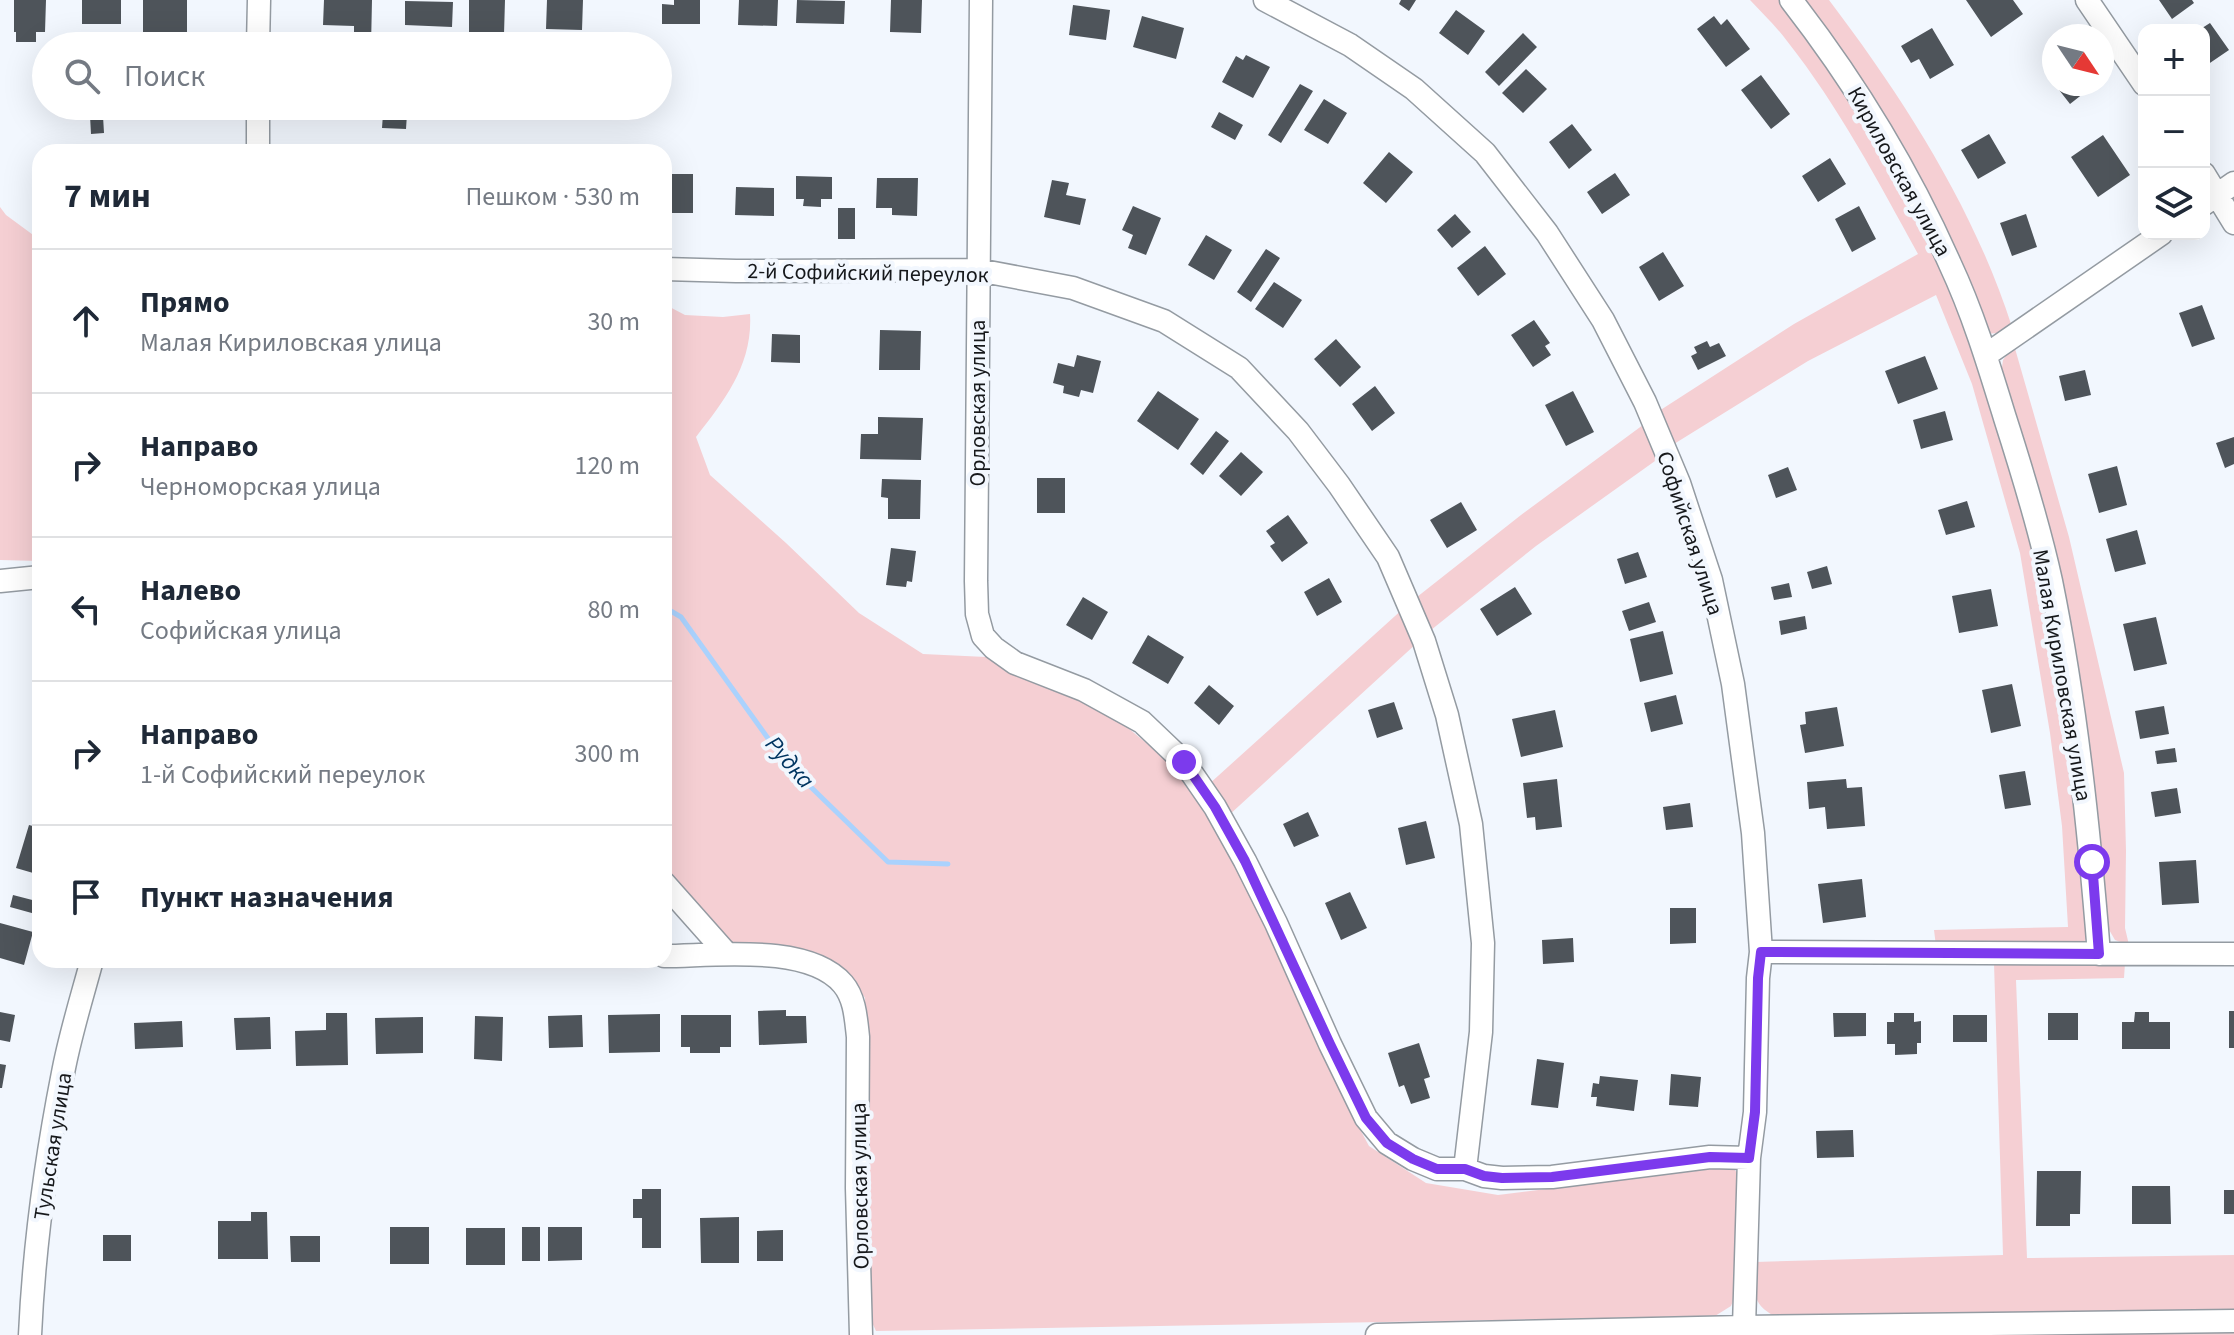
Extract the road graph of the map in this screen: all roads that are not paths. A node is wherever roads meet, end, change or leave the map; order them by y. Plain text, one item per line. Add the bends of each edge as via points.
1 (259, 0) edge
2 (981, 0) edge
3 (1265, 0) edge
4 (1791, 0) edge
5 (2087, 0) edge
6 (258, 32) edge
7 (2138, 75) edge
8 (258, 120) edge
9 (258, 144) edge
10 (2219, 194) edge
11 (2234, 223) edge
12 (2152, 240) edge
13 (672, 269) edge
14 (978, 270) junction
15 (1986, 355) junction
16 (32, 578) edge
17 (0, 581) edge
18 (672, 892) edge
19 (1761, 952) junction
20 (727, 954) junction
21 (2099, 954) junction
22 (2234, 954) edge
23 (672, 956) edge
24 (90, 968) edge
25 (1749, 1158) junction
26 (1465, 1169) junction
27 (2234, 1321) edge
28 (1744, 1327) junction
29 (2008, 1329) edge
30 (1702, 1332) edge
31 (30, 1335) edge
32 (861, 1335) edge
33 (1377, 1335) edge

1 - 6 street
2 - 14 street, Орловская улица
3 - 19 street, Софийская улица via 1350,45 1414,89 1485,153 1547,233 1603,320 1679,483 1711,580 1733,684 1753,833
4 - 15 street, Кириловская улица via 1882,131 1951,264
5 - 7 street
8 - 9 street
10 - 11 street
12 - 15 street
13 - 14 street, 2-й Софийский переулок
14 - 26 street, Орловская улица via 977,614 983,636 1015,663 1084,690 1142,722 1184,762 1245,861 1366,1118 1387,1143 1413,1159 1437,1169
14 - 26 street, 2-й Софийский переулок via 1073,288 1164,321 1239,368 1298,431 1388,557 1424,641 1471,824 1482,958 1481,1032
15 - 21 street, Малая Кириловская улица via 2050,580 2081,761
16 - 17 street
18 - 20 street
19 - 21 street
19 - 25 street, Софийская улица
20 - 23 street, Орловская улица
20 - 32 street, Орловская улица via 814,963 843,984 851,998 858,1037
21 - 22 street
24 - 31 street, Тульская улица via 61,1086 40,1215
25 - 26 street via 1710,1157 1552,1177 1502,1178
25 - 28 street, Софийская улица
27 - 29 street
28 - 29 street
28 - 30 street
30 - 33 street

